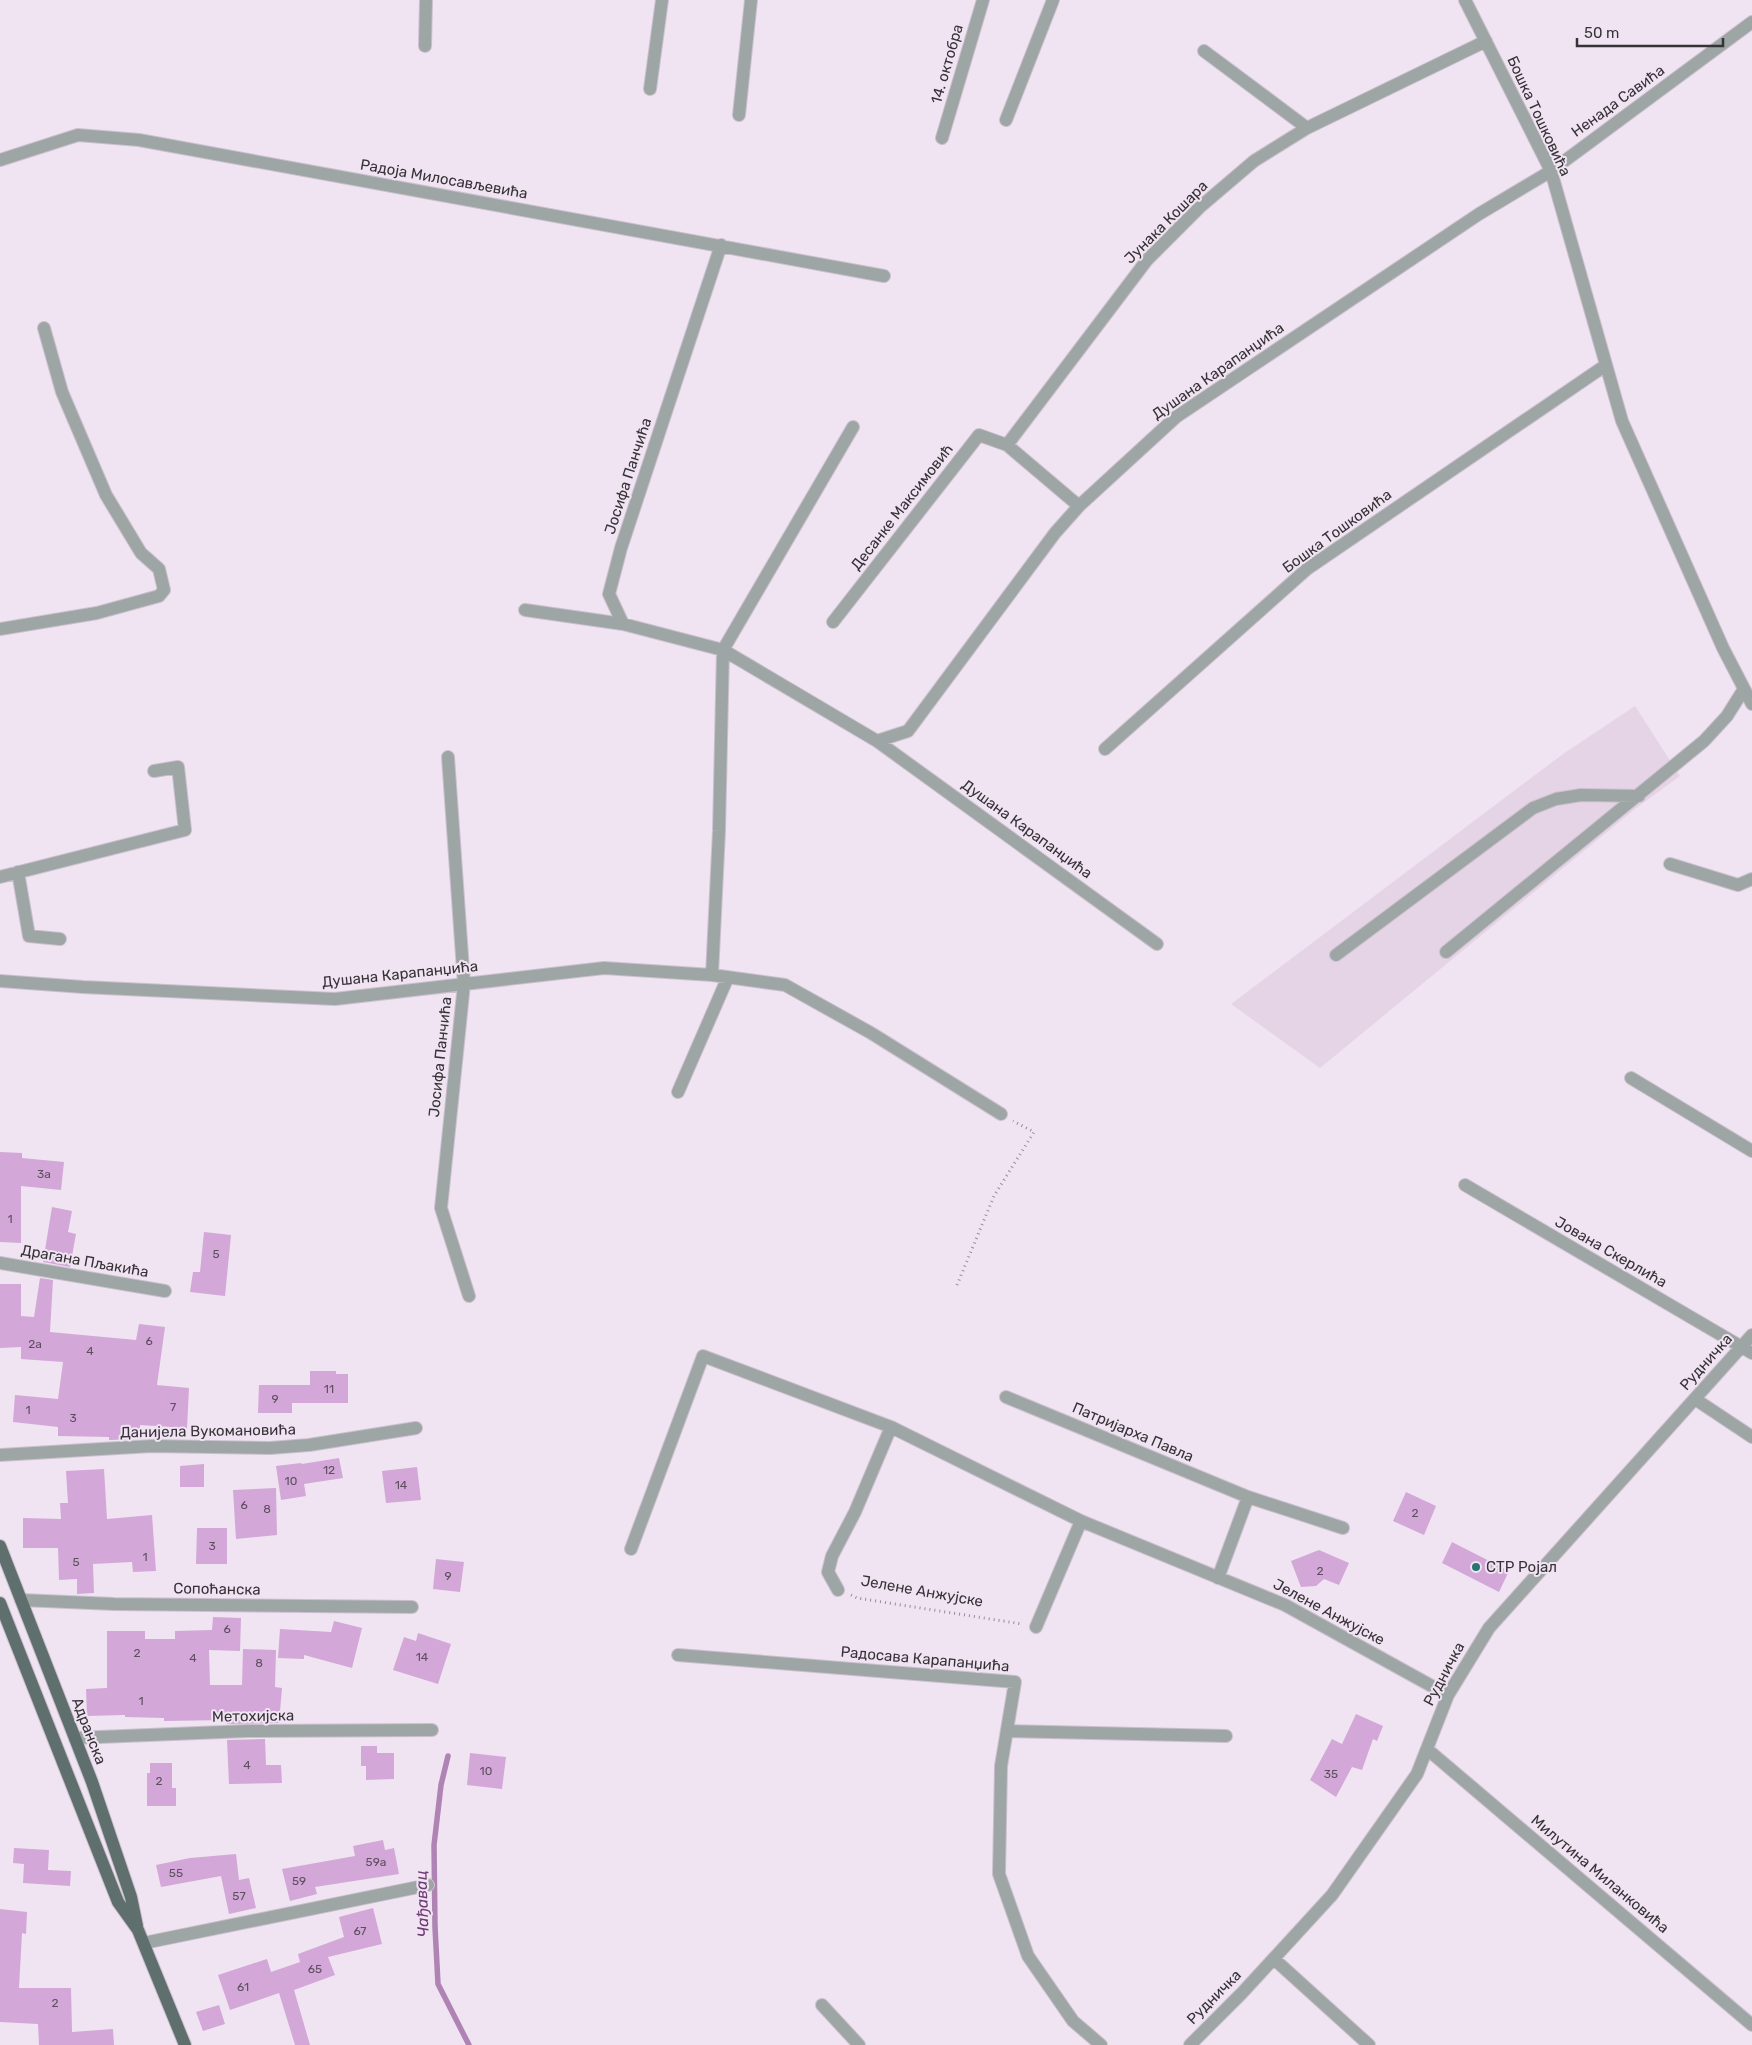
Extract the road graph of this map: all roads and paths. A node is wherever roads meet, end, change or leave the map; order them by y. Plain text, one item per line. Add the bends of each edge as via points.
1 (426, 0) edge
2 (662, 0) edge
3 (752, 0) edge
4 (982, 0) edge
5 (1053, 0) edge
6 (1465, 0) edge
7 (1752, 22) edge
8 (1486, 41) junction
9 (425, 46) dead end
10 (1204, 51) dead end
11 (650, 89) dead end
12 (739, 115) dead end
13 (1006, 120) dead end
14 (1308, 128) junction
15 (942, 138) dead end
16 (0, 160) edge
17 (1551, 170) junction
18 (721, 245) junction
19 (884, 276) dead end
20 (44, 328) dead end
21 (1606, 365) junction
22 (853, 427) dead end
23 (1007, 445) junction
24 (1079, 506) junction
25 (525, 610) dead end
26 (832, 622) dead end
27 (623, 624) junction
28 (0, 629) edge
29 (723, 650) junction
30 (1744, 689) junction
31 (1752, 704) edge
32 (877, 741) junction
33 (1105, 749) dead end
34 (448, 757) dead end
35 (154, 771) dead end
36 (1639, 796) junction
37 (1670, 864) dead end
38 (18, 872) junction
39 (0, 877) edge
40 (1752, 879) edge
41 (60, 939) dead end
42 (1158, 944) dead end
43 (1446, 952) dead end
44 (1336, 956) dead end
45 (712, 975) junction
46 (728, 977) junction
47 (0, 980) edge
48 (464, 984) junction
49 (1631, 1078) dead end
50 (678, 1092) dead end
51 (1001, 1114) joint
52 (1752, 1151) edge
53 (1465, 1185) dead end
54 (0, 1263) edge
55 (957, 1285) dead end
56 (165, 1291) dead end
57 (470, 1296) dead end
58 (1752, 1335) edge
59 (1747, 1350) edge
60 (1006, 1397) dead end
61 (1695, 1399) junction
62 (891, 1427) junction
63 (416, 1428) dead end
64 (1752, 1437) edge
65 (0, 1455) edge
66 (1248, 1497) junction
67 (1081, 1521) junction
68 (1343, 1528) dead end
69 (631, 1549) dead end
70 (2, 1559) edge
71 (1218, 1578) junction
72 (838, 1590) joint
73 (21, 1600) junction
74 (0, 1603) edge
75 (412, 1607) dead end
76 (0, 1623) edge
77 (1036, 1627) joint
78 (19, 1651) junction
79 (678, 1655) dead end
80 (1448, 1695) junction
81 (432, 1730) dead end
82 (1007, 1731) junction
83 (1226, 1736) dead end
84 (75, 1738) junction
85 (1427, 1749) junction
86 (428, 1885) dead end
87 (138, 1930) junction
88 (144, 1943) junction
89 (1274, 1959) junction
90 (822, 2005) dead end
91 (1752, 2025) edge
92 (184, 2045) edge
93 (859, 2045) edge
94 (1101, 2045) edge
95 (1190, 2045) edge
96 (1369, 2045) edge

1 - 9 street
2 - 11 street
3 - 12 street
4 - 15 street, 14. октобра
5 - 13 street
6 - 8 street, Бошка Тошковића
7 - 17 street, Ненада Савића
8 - 14 street, Јунака Кошара
8 - 17 street, Бошка Тошковића
10 - 14 street
14 - 23 street, Јунака Кошара via 1254,161 1200,207 1147,260
16 - 18 street, Радоја Милосављевића via 78,136 139,140
17 - 21 street, Бошка Тошковића
17 - 24 street, Душана Карапанџића via 1479,214 1176,417
18 - 19 street, Радоја Милосављевића
18 - 27 street, Јосифа Панчића via 621,548 609,594
20 - 28 street via 62,392 106,495 141,553 159,569 164,590 159,596 97,613
21 - 30 street, Бошка Тошковића via 1622,421
21 - 33 street, Бошка Тошковића via 1307,569
22 - 29 street
23 - 24 street
23 - 26 street, Десанке Максимовић via 979,436
24 - 32 street, Душана Карапанџића via 1055,533 908,731
25 - 27 street
27 - 29 street, Душана Карапанџића
29 - 32 street, Душана Карапанџића
29 - 45 street
30 - 31 street, Бошка Тошковића
30 - 36 street via 1727,716 1704,741
32 - 42 street, Душана Карапанџића
34 - 48 street, Јосифа Панчића
35 - 38 street via 178,767 185,830
36 - 43 street
36 - 44 street via 1581,795 1556,799 1534,808
37 - 40 street via 1738,886
38 - 39 street
38 - 41 street via 29,936
45 - 46 street, Душана Карапанџића
45 - 48 street, Душана Карапанџића via 604,968
46 - 50 street
46 - 51 street, Душана Карапанџића via 785,985 871,1033
47 - 48 street, Душана Карапанџића via 335,999
48 - 57 street, Јосифа Панчића via 440,1208
49 - 52 street
51 - 55 path via 1034,1132 994,1196
53 - 59 street, Јована Скерлића
54 - 56 street, Драгана Пљакића
58 - 59 street, Рудничка
59 - 61 street, Рудничка
60 - 66 street, Патријарха Павла
61 - 64 street
61 - 80 street, Рудничка via 1489,1628
62 - 67 street, Јелене Анжујске
62 - 69 street, Јелене Анжујске via 703,1356
62 - 72 street, Јелене Анжујске via 832,1556 828,1572
63 - 65 street, Данијела Вукомановића via 270,1448 152,1446
66 - 68 street, Патријарха Павла
66 - 71 street
67 - 71 street, Јелене Анжујске
67 - 77 street
70 - 73 main road, Адранска
71 - 80 street, Јелене Анжујске via 1286,1605
72 - 77 path, Јелене Анжујске via 857,1598
73 - 75 street, Сопоћанска
73 - 84 main road, Адранска
74 - 78 main road, Адранска
76 - 78 main road
78 - 87 main road, Адранска via 118,1902
79 - 82 street, Радосава Карапанџића via 1015,1682
80 - 85 street, Рудничка
81 - 84 street, Метохијска via 247,1731
82 - 83 street
82 - 94 street, Радосава Карапанџића via 1001,1766 999,1874 1028,1956 1073,2021
84 - 87 main road, Адранска via 131,1897
85 - 89 street, Рудничка via 1418,1774 1332,1895
85 - 91 street, Милутина Миланковића
86 - 88 street
87 - 88 main road, Адранска
88 - 92 main road, Адранска
89 - 95 street, Рудничка
89 - 96 street
90 - 93 street

